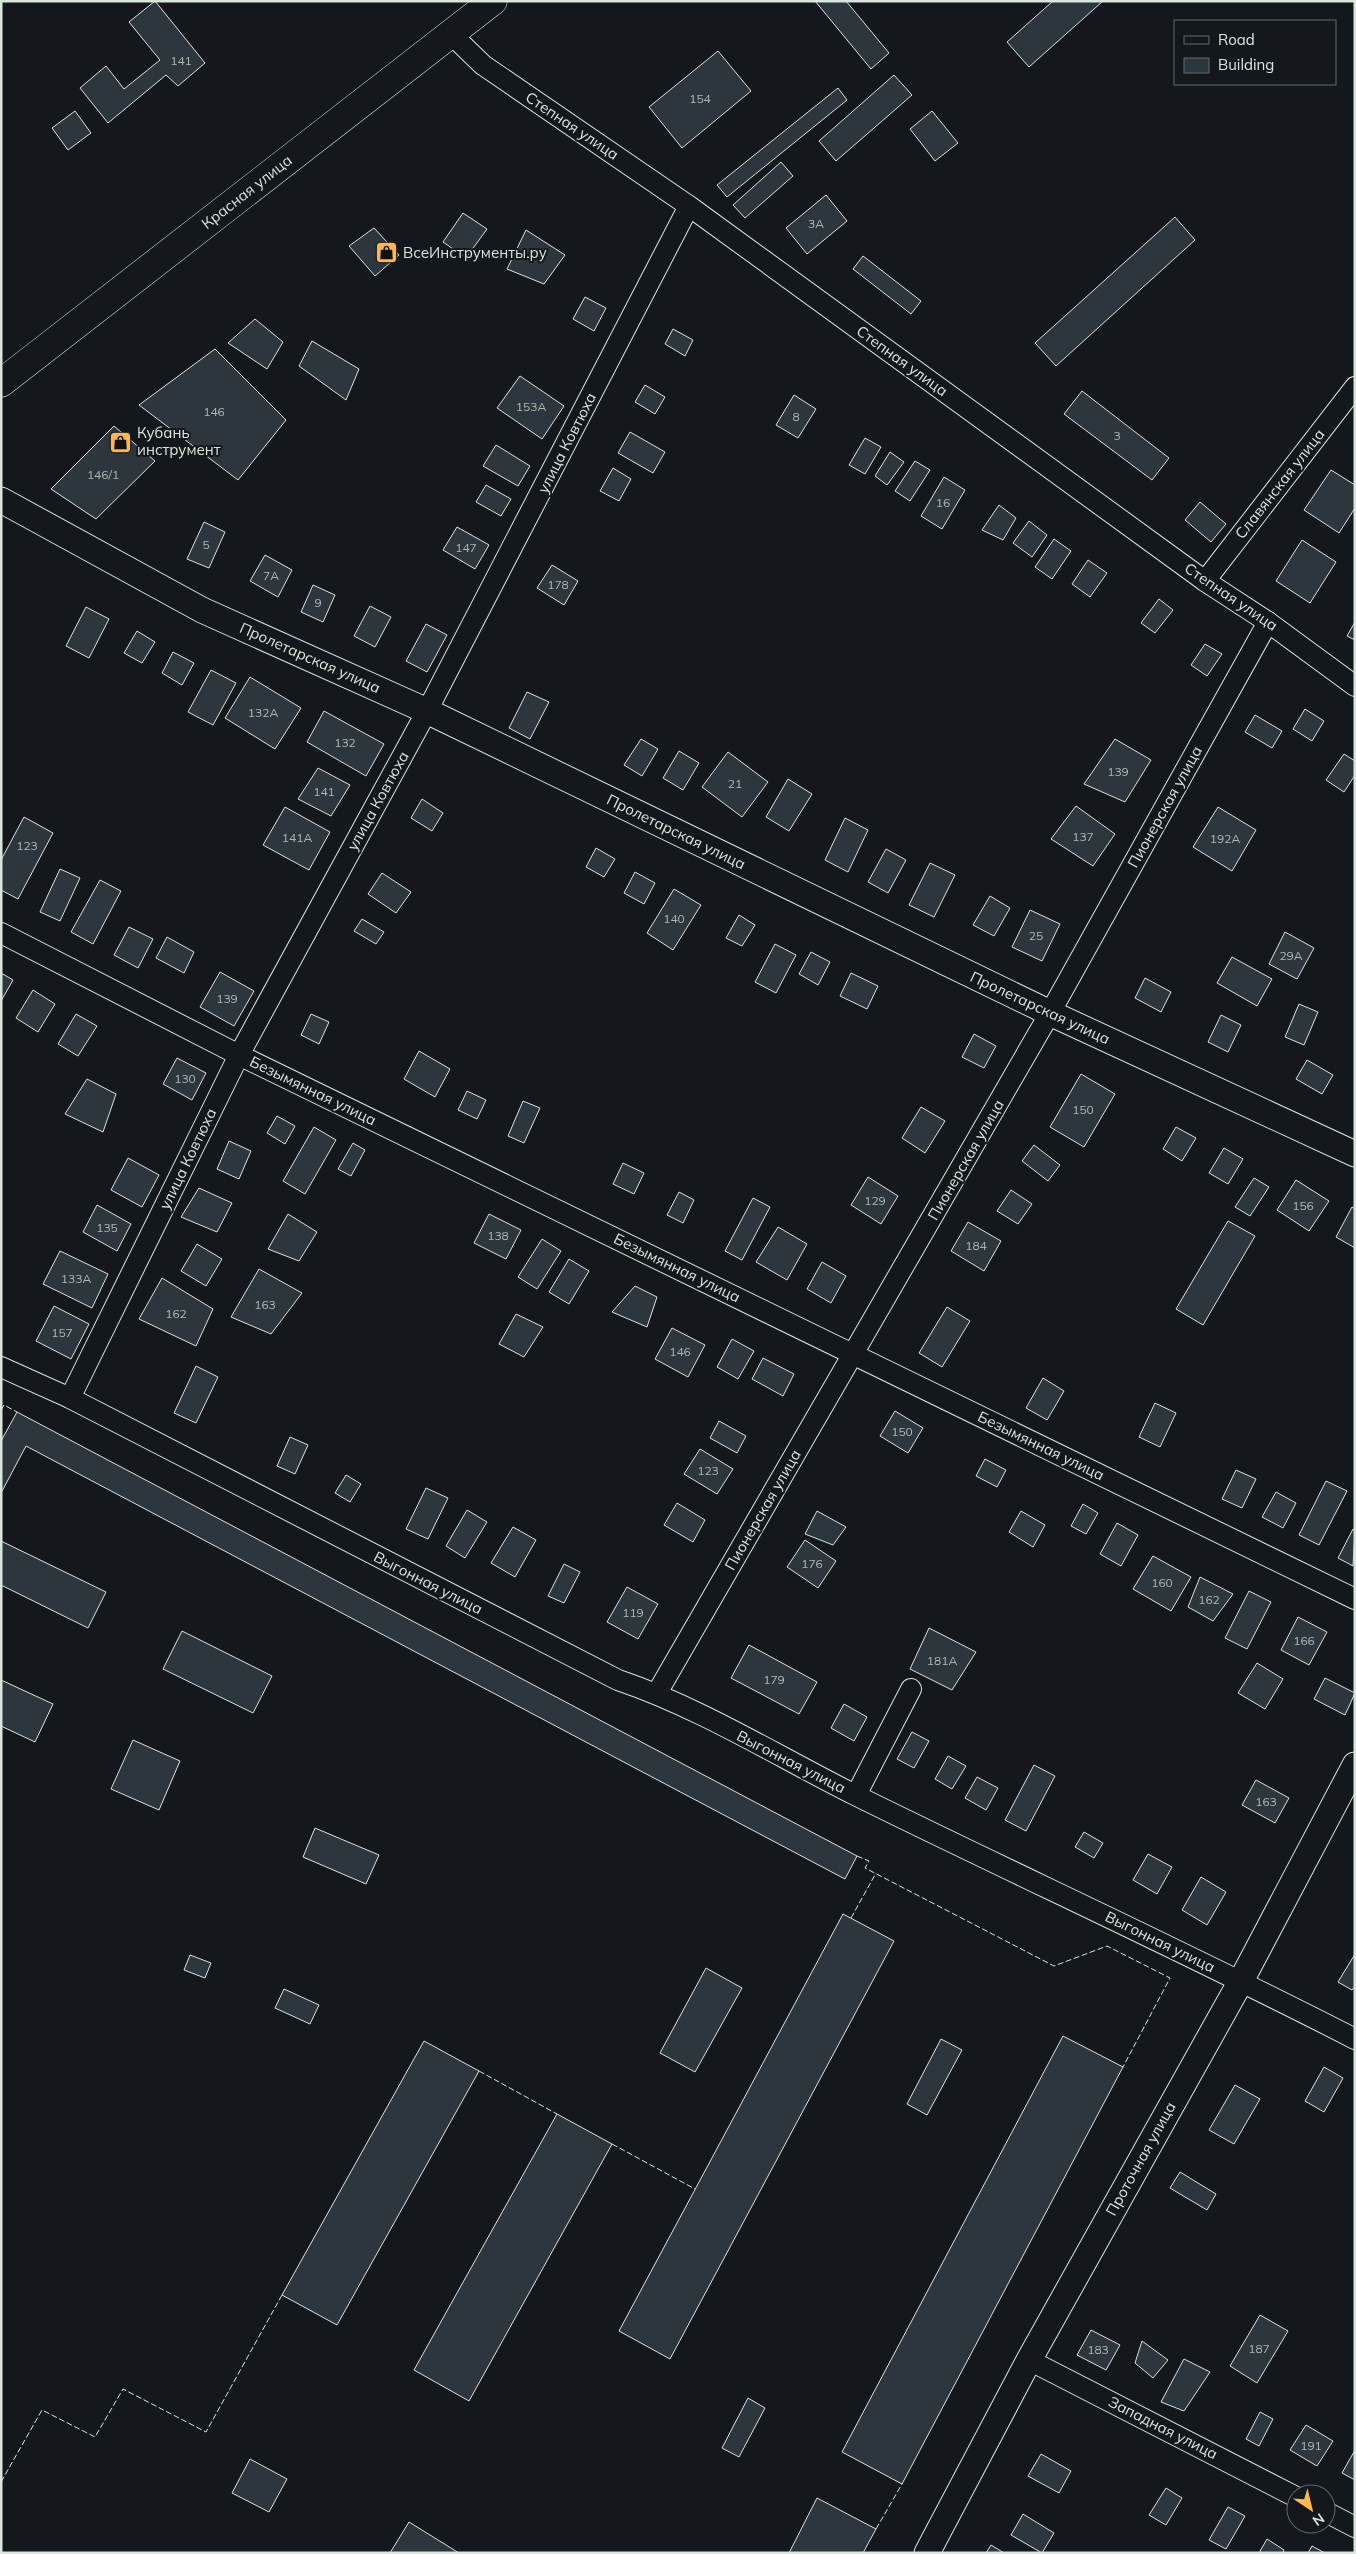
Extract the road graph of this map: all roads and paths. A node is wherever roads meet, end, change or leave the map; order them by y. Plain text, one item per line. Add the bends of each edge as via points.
1 (493, 1) edge
2 (451, 34) junction
3 (689, 206) junction
4 (1, 383) edge
5 (1355, 387) edge
6 (1, 500) edge
7 (1205, 581) junction
8 (1268, 622) junction
9 (1355, 686) edge
10 (427, 711) junction
11 (1, 933) edge
12 (1050, 1013) junction
13 (239, 1055) junction
14 (1355, 1154) edge
15 (854, 1354) junction
16 (1, 1367) edge
17 (70, 1398) junction
18 (1355, 1600) edge
19 (911, 1689) dead end
20 (657, 1693) junction
21 (1355, 1765) edge
22 (856, 1795) junction
23 (1241, 1981) junction
24 (1355, 2039) edge
25 (1029, 2360) junction
26 (1286, 2492) edge
27 (1336, 2517) edge
28 (1355, 2527) edge
29 (926, 2553) edge

1 - 2 main road, Красная улица
2 - 3 street, Степная улица via 482,65
2 - 4 main road, Красная улица
3 - 7 street, Степная улица
3 - 10 street, улица Ковтюха
5 - 7 street, Славянская улица
6 - 10 street, Пролетарская улица via 202,610
7 - 8 street, Степная улица
8 - 9 street, Степная улица
8 - 12 street, Пионерская улица
10 - 12 street, Пролетарская улица
10 - 13 street, улица Ковтюха
11 - 13 street, Безымянная улица
12 - 14 street, Пролетарская улица
12 - 15 street, Пионерская улица
13 - 15 street, Безымянная улица
13 - 17 street, улица Ковтюха
15 - 18 street, Безымянная улица
15 - 20 street, Пионерская улица
16 - 17 street, Выгонная улица
17 - 20 street, Выгонная улица via 618,1680
19 - 22 street, Выгонная улица
20 - 22 street, Выгонная улица
21 - 23 street, Проточная улица
22 - 23 street, Выгонная улица
23 - 24 street, Выгонная улица
23 - 25 street, Проточная улица
25 - 26 street, Западная улица
25 - 29 street, Проточная улица
27 - 28 street

